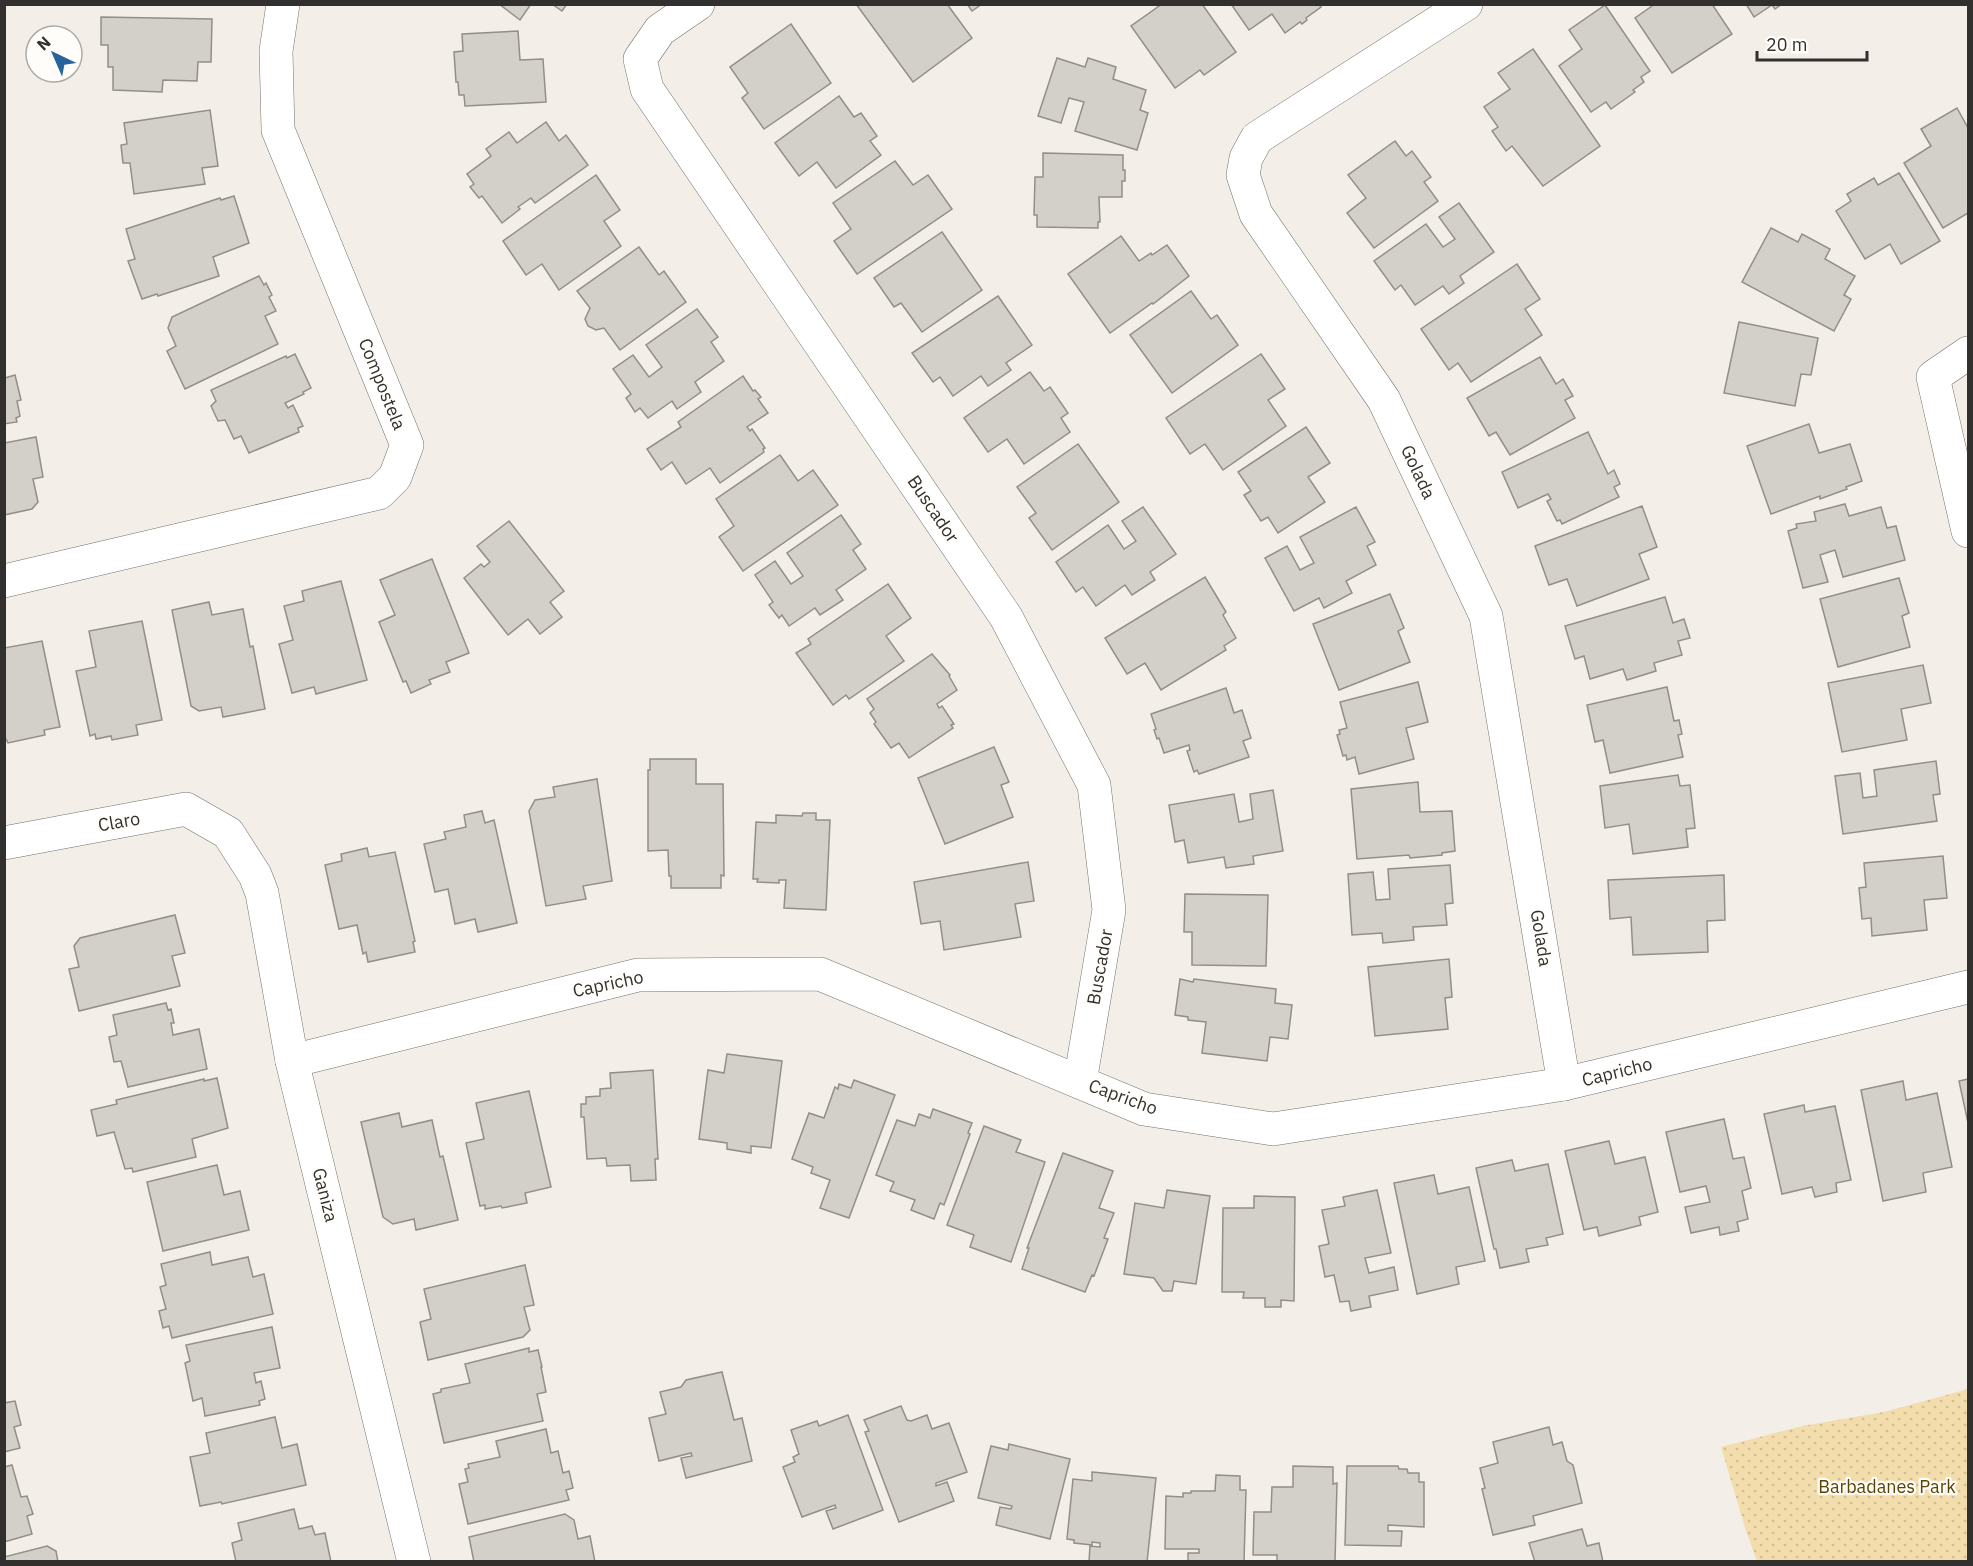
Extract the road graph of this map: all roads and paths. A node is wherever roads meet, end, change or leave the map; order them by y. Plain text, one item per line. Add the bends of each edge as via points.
1 (283, 4) edge
2 (698, 4) edge
3 (1466, 4) edge
4 (1968, 353) edge
5 (1968, 531) edge
6 (4, 581) edge
7 (228, 833) joint
8 (4, 843) edge
9 (1968, 987) edge
10 (292, 1061) junction
11 (1080, 1082) junction
12 (1564, 1084) junction
13 (414, 1562) edge

1 - 6 street, Compostela via 276,51 278,130 407,445 394,477 379,493
2 - 11 street, Buscador via 660,30 640,59 647,89 1006,617 1094,785 1109,910
3 - 12 street, Golada via 1257,138 1246,158 1243,176 1256,214 1384,400 1486,616
4 - 5 street via 1933,377
7 - 8 street, Claro via 186,809
7 - 10 street, Ganiza via 262,893
9 - 12 street, Capricho
10 - 11 street, Capricho via 638,975 820,974
10 - 13 street, Ganiza
11 - 12 street, Capricho via 1144,1109 1273,1129

